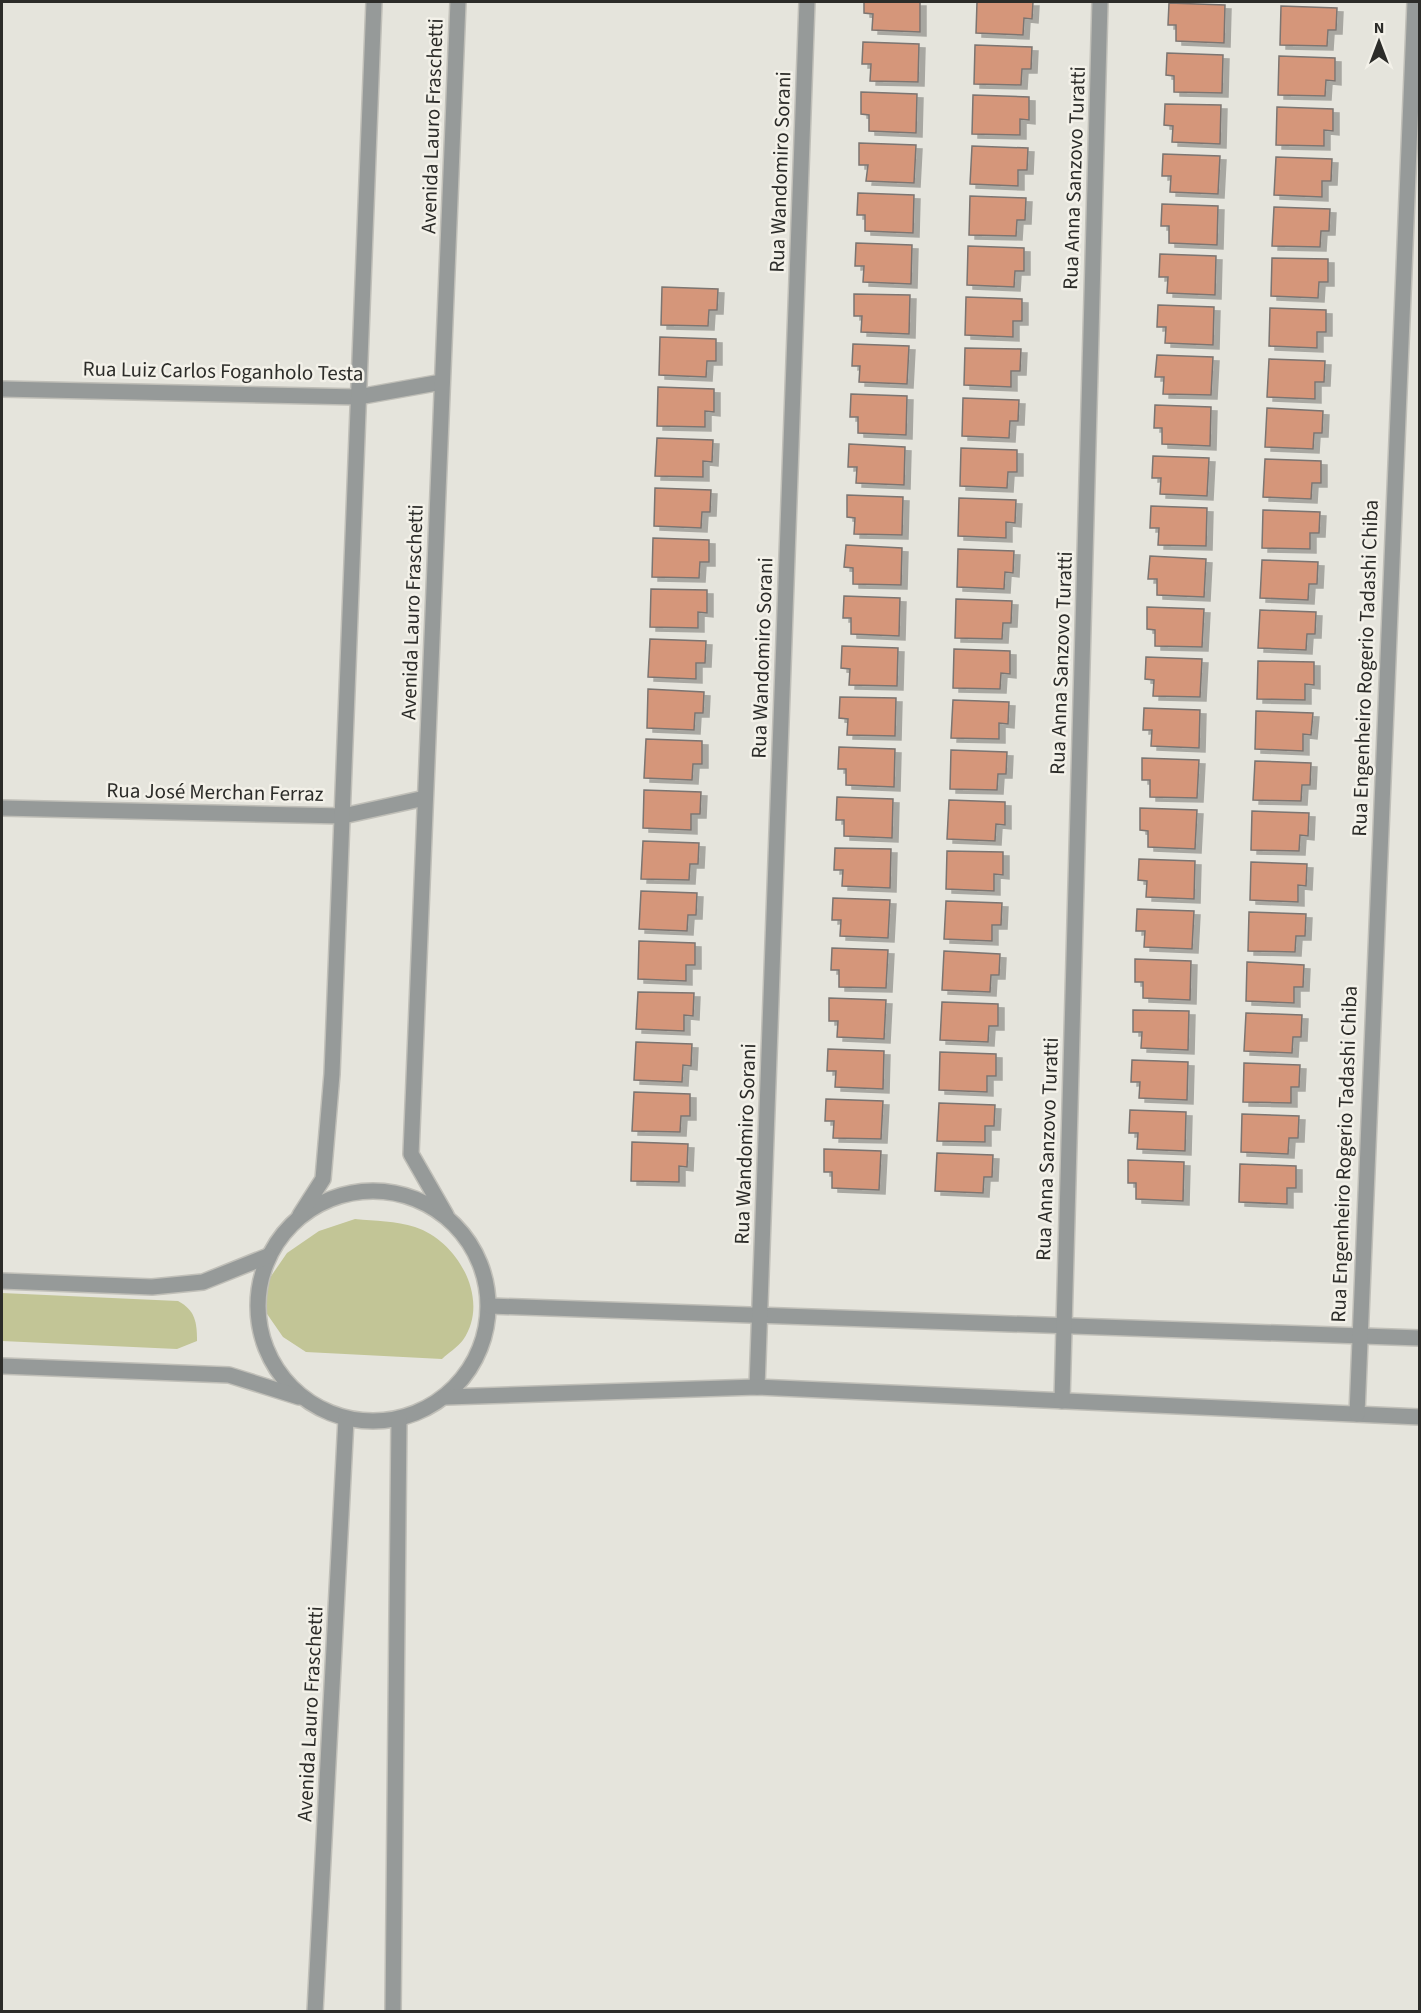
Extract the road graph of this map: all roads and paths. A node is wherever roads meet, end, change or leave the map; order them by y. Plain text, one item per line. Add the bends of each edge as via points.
1 (374, 2) edge
2 (458, 2) edge
3 (807, 2) edge
4 (1100, 2) edge
5 (1414, 2) edge
6 (442, 382) junction
7 (2, 389) edge
8 (358, 397) junction
9 (425, 798) junction
10 (2, 808) edge
11 (343, 816) junction
12 (300, 1215) junction
13 (446, 1215) junction
14 (268, 1256) junction
15 (2, 1281) edge
16 (490, 1306) junction
17 (759, 1316) junction
18 (1063, 1326) junction
19 (1358, 1336) junction
20 (1419, 1338) edge
21 (2, 1366) edge
22 (757, 1387) junction
23 (299, 1397) junction
24 (446, 1397) junction
25 (1062, 1401) junction
26 (1356, 1414) junction
27 (1419, 1417) edge
28 (346, 1419) junction
29 (399, 1419) junction
30 (315, 2012) edge
31 (393, 2012) edge

1 - 8 street
2 - 6 street, Avenida Lauro Fraschetti
3 - 17 street, Rua Wandomiro Sorani
4 - 18 street, Rua Anna Sanzovo Turatti
5 - 19 street, Rua Engenheiro Rogerio Tadashi Chiba
6 - 8 street, Rua Luiz Carlos Foganholo Testa
6 - 9 street, Avenida Lauro Fraschetti
7 - 8 street, Rua Luiz Carlos Foganholo Testa
8 - 11 street
9 - 11 street, Rua José Merchan Ferraz
9 - 13 street, Avenida Lauro Fraschetti via 411,1154
10 - 11 street, Rua José Merchan Ferraz
11 - 12 street via 332,1074 323,1179
12 - 13 street via 347,1193 399,1193
12 - 14 street
13 - 16 street, Avenida Lauro Fraschetti via 478,1256
14 - 15 street via 203,1282 162,1286
14 - 23 street via 255,1306 267,1356
16 - 17 street
16 - 24 street via 478,1357
17 - 18 street
17 - 22 street, Rua Wandomiro Sorani
18 - 19 street
18 - 25 street, Rua Anna Sanzovo Turatti
19 - 20 street
19 - 26 street, Rua Engenheiro Rogerio Tadashi Chiba
21 - 23 street via 230,1375
22 - 24 street
22 - 25 street
23 - 28 street
24 - 29 street
25 - 26 street
26 - 27 street
28 - 29 street
28 - 30 street, Avenida Lauro Fraschetti
29 - 31 street

